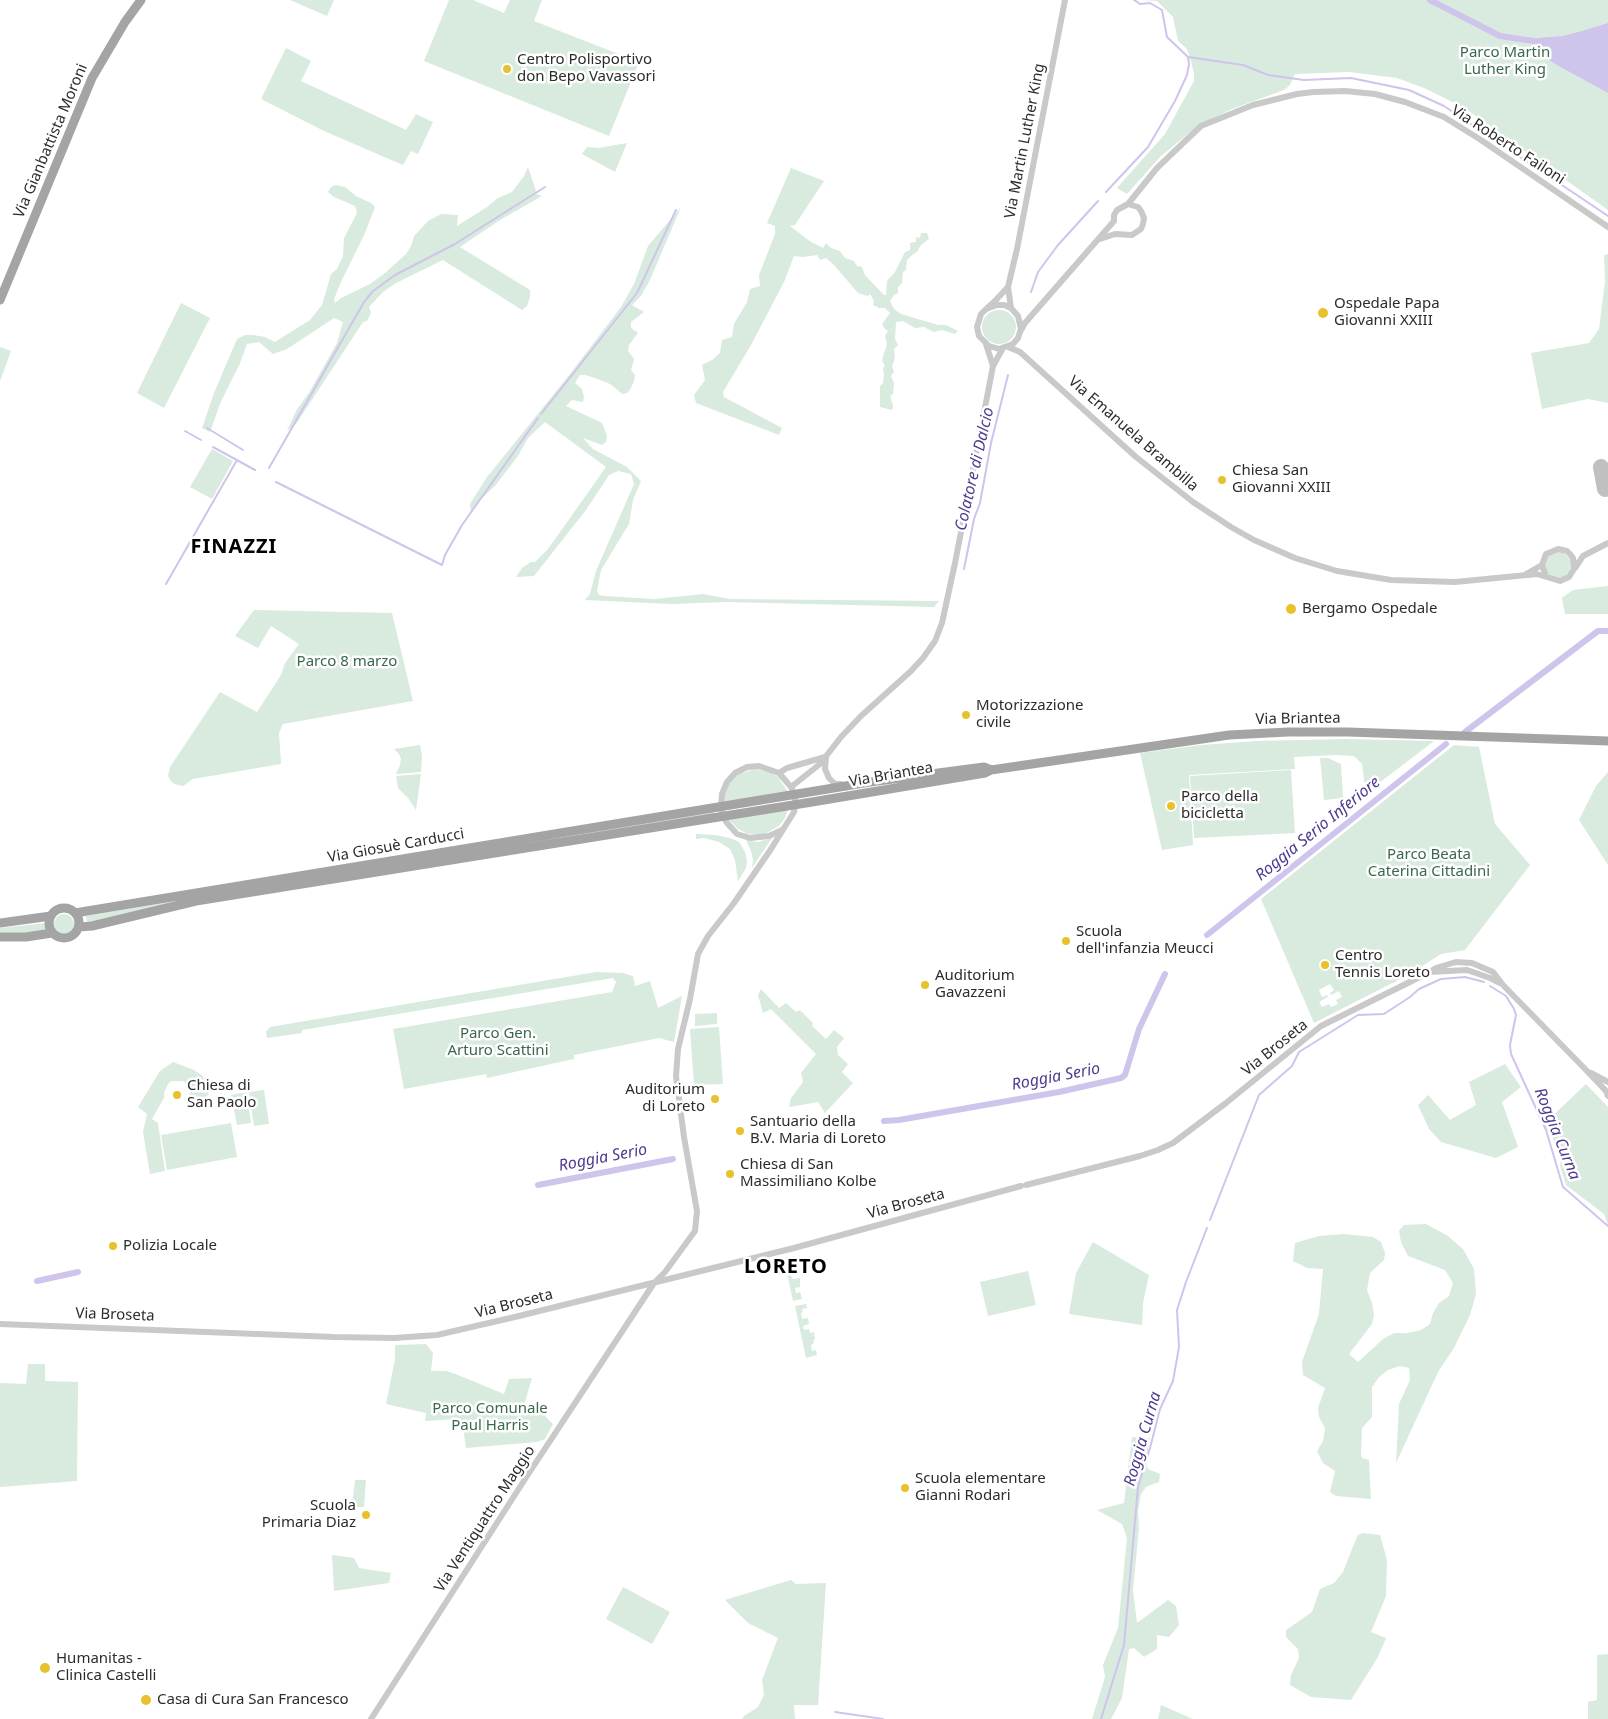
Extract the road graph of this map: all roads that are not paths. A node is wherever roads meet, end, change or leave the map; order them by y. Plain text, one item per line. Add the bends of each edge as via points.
1 (141, 0) edge
2 (1065, 0) edge
3 (1128, 204) junction
4 (1114, 221) junction
5 (1608, 227) edge
6 (1123, 234) junction
7 (1097, 240) junction
8 (1008, 287) junction
9 (0, 300) edge
10 (1011, 308) junction
11 (986, 309) junction
12 (1036, 310) junction
13 (1017, 314) junction
14 (1019, 335) junction
15 (986, 344) junction
16 (1005, 348) junction
17 (1020, 352) junction
18 (993, 366) junction
19 (1608, 543) edge
20 (1588, 552) junction
21 (1570, 554) junction
22 (1542, 565) junction
23 (1574, 569) junction
24 (1525, 575) junction
25 (1546, 576) junction
26 (1608, 741) edge
27 (826, 757) junction
28 (991, 770) junction
29 (779, 772) junction
30 (850, 786) junction
31 (794, 796) junction
32 (722, 812) junction
33 (782, 830) junction
34 (750, 869) dead end
35 (75, 913) junction
36 (50, 916) junction
37 (724, 916) junction
38 (0, 923) edge
39 (79, 927) junction
40 (52, 933) junction
41 (0, 937) edge
42 (1607, 1089) edge
43 (654, 1283) junction
44 (0, 1324) edge
45 (371, 1719) edge

1 - 9 main road, Via Gianbattista Moroni via 92,78
2 - 8 street, Via Martin Luther King
3 - 4 street, Via Roberto Failoni via 1117,210
3 - 5 street, Via Roberto Failoni via 1158,168 1201,126 1277,98 1345,91 1375,94 1444,117
3 - 6 street via 1141,211 1143,224 1136,233
4 - 6 street
4 - 7 street, Via Roberto Failoni
6 - 7 street
7 - 12 street, Via Roberto Failoni
8 - 10 street, Via Martin Luther King
8 - 11 street
10 - 11 street via 1000,305
10 - 13 street
11 - 15 street via 977,327
12 - 13 street
12 - 14 street, Via Roberto Failoni
13 - 14 street
14 - 16 street via 1013,344
14 - 17 street
15 - 16 street via 992,348
15 - 18 street
16 - 17 street, Via Emanuela Brambilla
16 - 18 street
17 - 24 street, Via Emanuela Brambilla via 1143,463 1193,502 1254,540 1320,566 1382,579 1455,582
18 - 27 street via 955,563 935,641 911,671 861,716
19 - 20 street, Via Emanuela Brambilla
20 - 21 street, Via Emanuela Brambilla
20 - 23 street, Via Emanuela Brambilla
21 - 22 street, Via Emanuela Brambilla via 1558,549 1550,551
21 - 23 street
22 - 24 street, Via Emanuela Brambilla
22 - 25 street
23 - 25 street, Via Emanuela Brambilla via 1569,577 1560,581
24 - 25 street, Via Emanuela Brambilla
26 - 28 main road, Via Briantea via 1288,732 1229,735
27 - 29 street
27 - 30 street, Via Briantea via 825,769 829,778 835,784
27 - 31 street, Via Giosuè Carducci via 804,778
28 - 30 main road, Via Briantea via 984,767
28 - 31 main road, Via Briantea
29 - 31 street
29 - 32 street via 759,766 746,767 735,773 722,794
30 - 31 main road, Via Briantea
31 - 32 main road, Via Giosuè Carducci
31 - 33 street, Via Giosuè Carducci via 794,812
32 - 33 street via 737,834 750,838 769,836
32 - 35 main road, Via Giosuè Carducci via 575,830
32 - 39 main road, Via Giosuè Carducci via 196,902
33 - 37 street, Via Giosuè Carducci
34 - 37 street
35 - 36 main road, Via Giosuè Carducci via 61,909
35 - 39 main road
36 - 38 main road, Via Giosuè Carducci
36 - 40 main road
37 - 43 street, Via Ventiquattro Maggio via 700,951 678,1049 676,1076 697,1222 690,1239
39 - 40 main road, Via Giosuè Carducci via 66,938
40 - 41 main road, Via Giosuè Carducci
42 - 43 street, Via Broseta via 1482,966 1464,961 1447,963 1321,1026 1226,1103 1158,1150
43 - 44 street, Via Broseta via 472,1328 421,1337 334,1337
43 - 45 street, Via Ventiquattro Maggio

